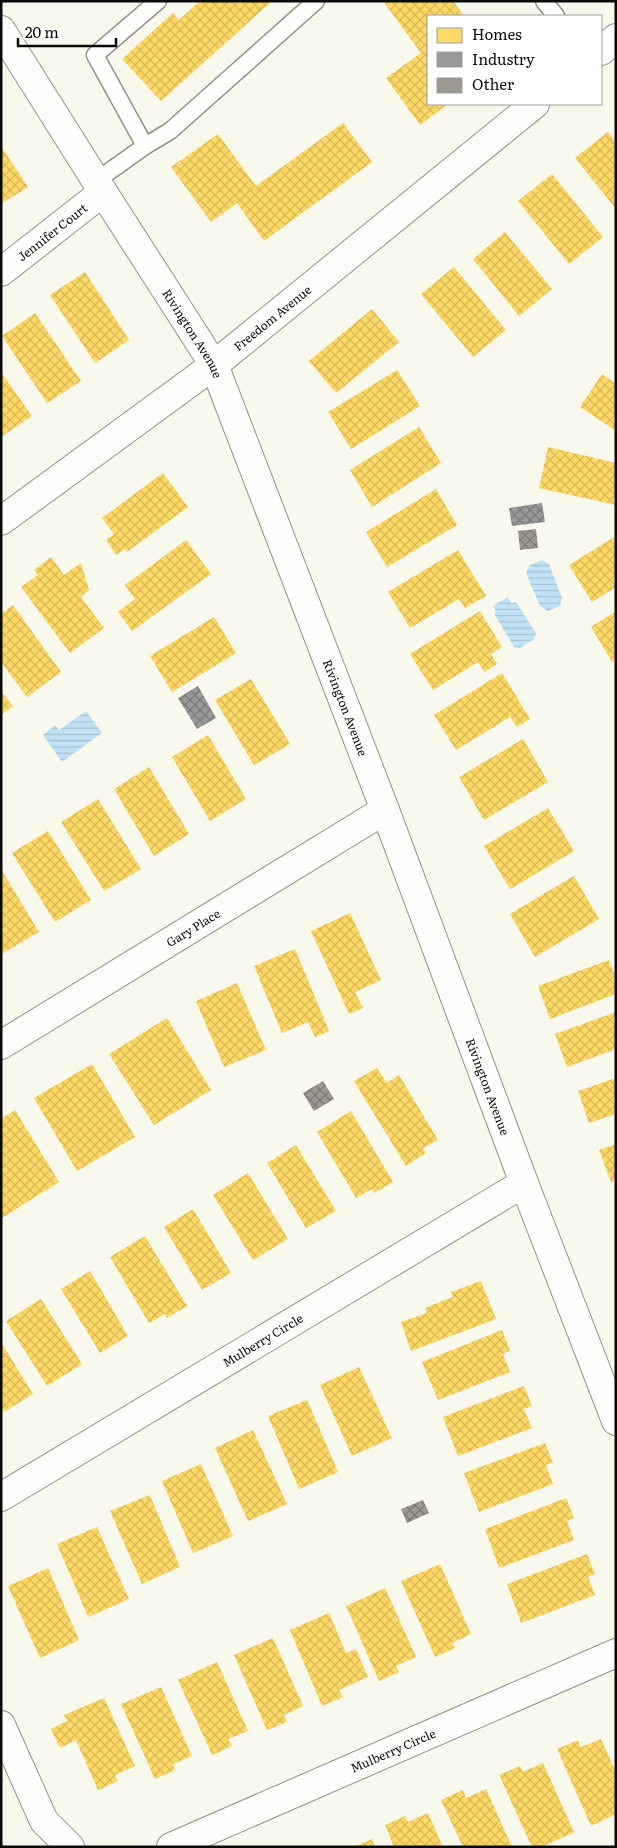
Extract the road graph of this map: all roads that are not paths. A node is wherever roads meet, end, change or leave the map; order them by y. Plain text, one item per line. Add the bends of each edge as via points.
1 (158, 1) edge
2 (316, 1) edge
3 (544, 1) edge
4 (555, 15) edge
5 (1, 30) edge
6 (616, 38) edge
7 (602, 50) edge
8 (535, 105) edge
9 (145, 146) junction
10 (99, 186) junction
11 (1, 272) edge
12 (214, 365) junction
13 (1, 521) edge
14 (385, 810) junction
15 (1, 1045) edge
16 (524, 1183) junction
17 (616, 1421) edge
18 (1, 1497) edge
19 (616, 1653) edge
20 (1, 1725) edge
21 (70, 1847) edge
22 (171, 1847) edge

1 - 9 lane via 95,55
2 - 9 lane via 170,131
3 - 4 lane
5 - 10 street, Rivington Avenue
6 - 7 street
8 - 12 street, Freedom Avenue
9 - 10 lane
10 - 11 street, Jennifer Court
10 - 12 street, Rivington Avenue
12 - 13 street, Freedom Avenue
12 - 14 street, Rivington Avenue
14 - 15 street, Gary Place
14 - 16 street, Rivington Avenue
16 - 17 street, Rivington Avenue
16 - 18 street, Mulberry Circle
19 - 22 street, Mulberry Circle
20 - 21 street via 44,1821

